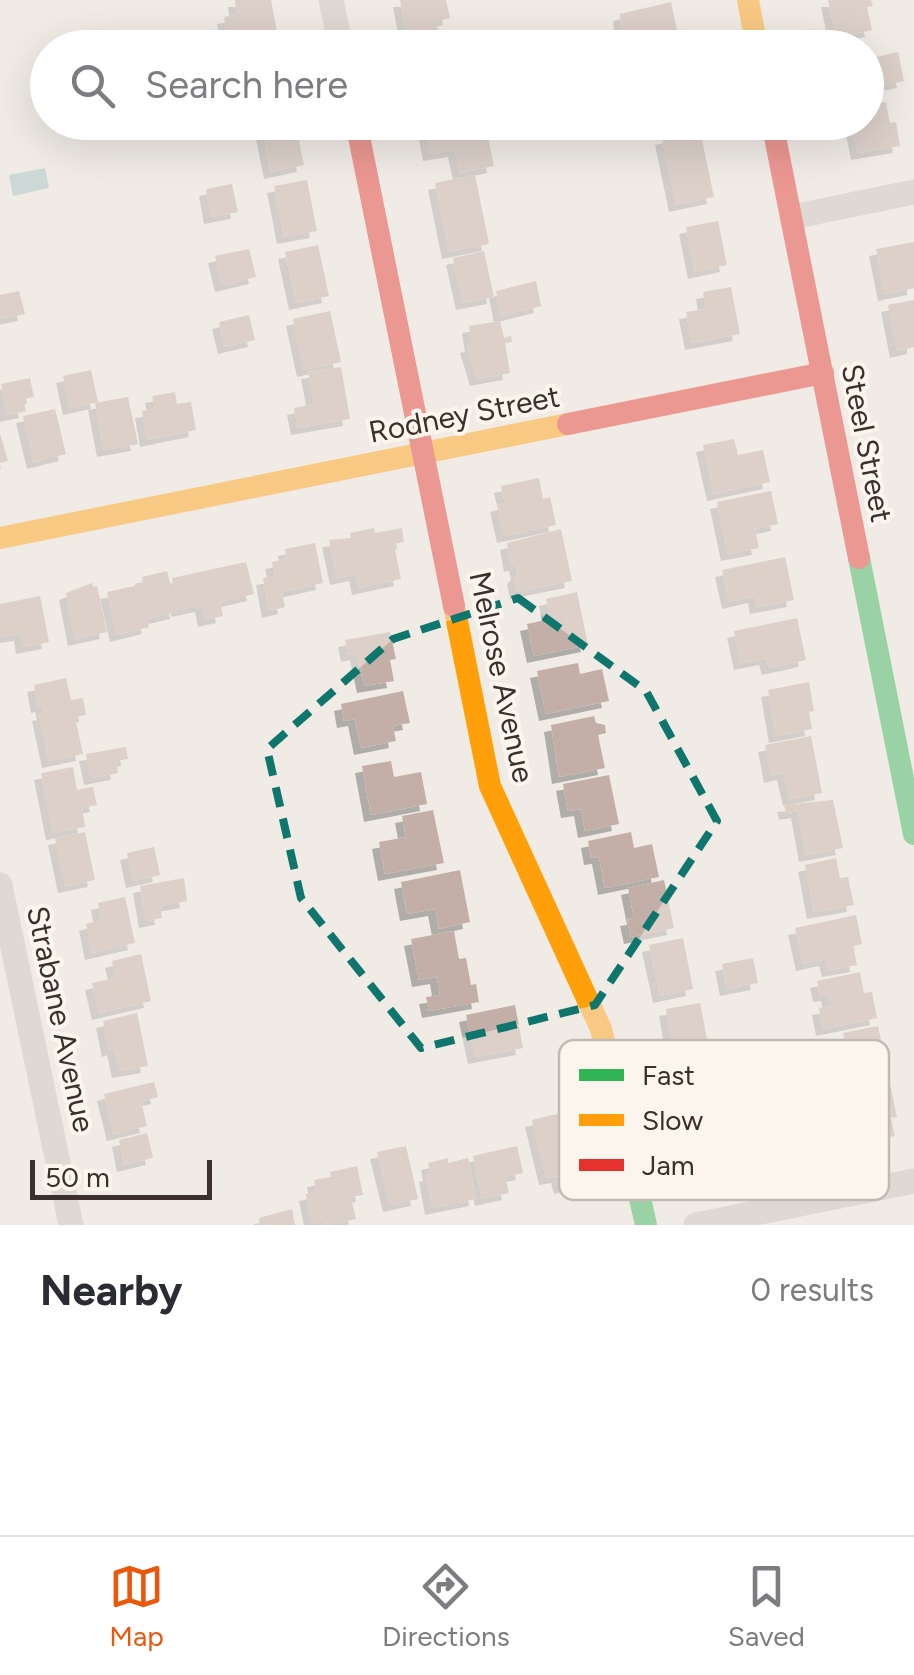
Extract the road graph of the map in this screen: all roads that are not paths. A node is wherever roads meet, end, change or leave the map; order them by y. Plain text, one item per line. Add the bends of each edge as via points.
1 (331, 0) edge
2 (748, 0) edge
3 (337, 30) edge
4 (754, 30) edge
5 (360, 140) edge
6 (776, 140) edge
7 (914, 192) edge
8 (792, 217) junction
9 (823, 373) junction
10 (422, 453) junction
11 (0, 538) edge
12 (914, 834) edge
13 (0, 885) edge
14 (604, 1040) edge
15 (914, 1181) edge
16 (889, 1186) edge
17 (640, 1200) edge
18 (820, 1200) edge
19 (71, 1225) edge
20 (646, 1225) edge
21 (696, 1225) edge

1 - 3 street
2 - 4 street
5 - 10 street, Melrose Avenue
6 - 8 street, Steel Street
7 - 8 street
8 - 9 street, Steel Street
9 - 10 street, Rodney Street
9 - 12 street, Steel Street
10 - 11 street, Rodney Street
10 - 14 street, Melrose Avenue via 490,786
13 - 19 street, Strabane Avenue
15 - 16 street
17 - 20 street, Melrose Avenue
18 - 21 street

